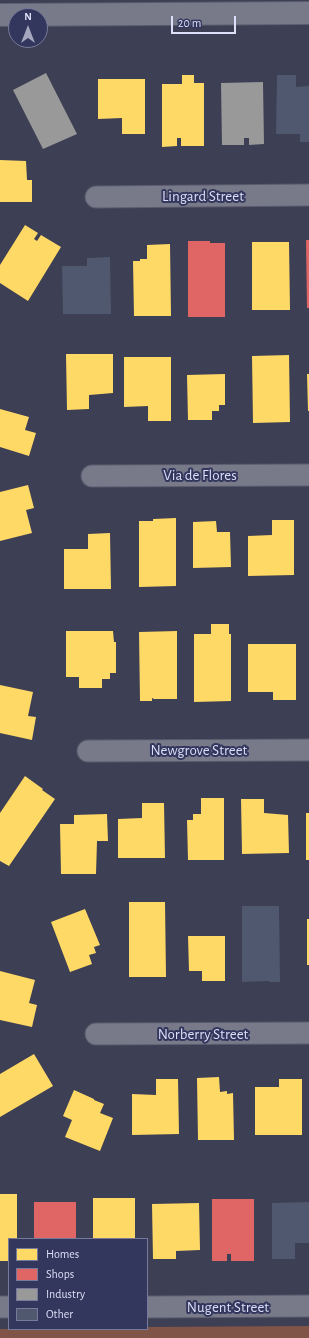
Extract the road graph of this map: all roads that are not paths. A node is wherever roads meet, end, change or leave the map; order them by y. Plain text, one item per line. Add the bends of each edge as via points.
1 (309, 13) edge
2 (0, 15) edge
3 (309, 195) edge
4 (96, 197) dead end
5 (309, 475) edge
6 (92, 476) dead end
7 (88, 750) dead end
8 (309, 750) edge
9 (309, 1033) edge
10 (96, 1034) dead end
11 (309, 1306) edge
12 (148, 1307) edge

1 - 2 main road
3 - 4 street, Lingard Street
5 - 6 street, Via de Flores
7 - 8 street, Newgrove Street
9 - 10 street, Norberry Street
11 - 12 street, Nugent Street

